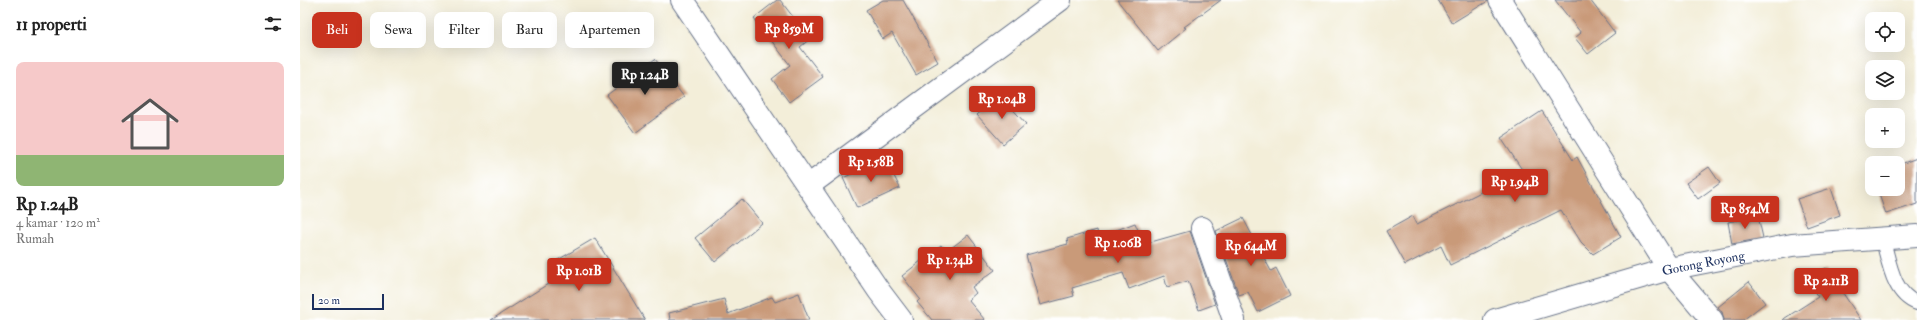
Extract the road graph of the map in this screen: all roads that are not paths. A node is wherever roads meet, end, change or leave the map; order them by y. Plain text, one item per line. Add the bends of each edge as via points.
1 (682, 0) edge
2 (1060, 0) edge
3 (1500, 0) edge
4 (808, 186) junction
5 (1202, 228) dead end
6 (1917, 236) edge
7 (1882, 237) junction
8 (1669, 269) junction
9 (1917, 303) edge
10 (901, 320) edge
11 (1234, 320) edge
12 (1495, 320) edge
13 (1712, 320) edge

1 - 4 street
2 - 4 street
3 - 8 street
4 - 10 street
5 - 11 street
6 - 7 street, Gotong Royong
7 - 8 street, Gotong Royong via 1792,245
7 - 9 lane via 1893,277 1901,292
8 - 12 street, Gotong Royong
8 - 13 street

